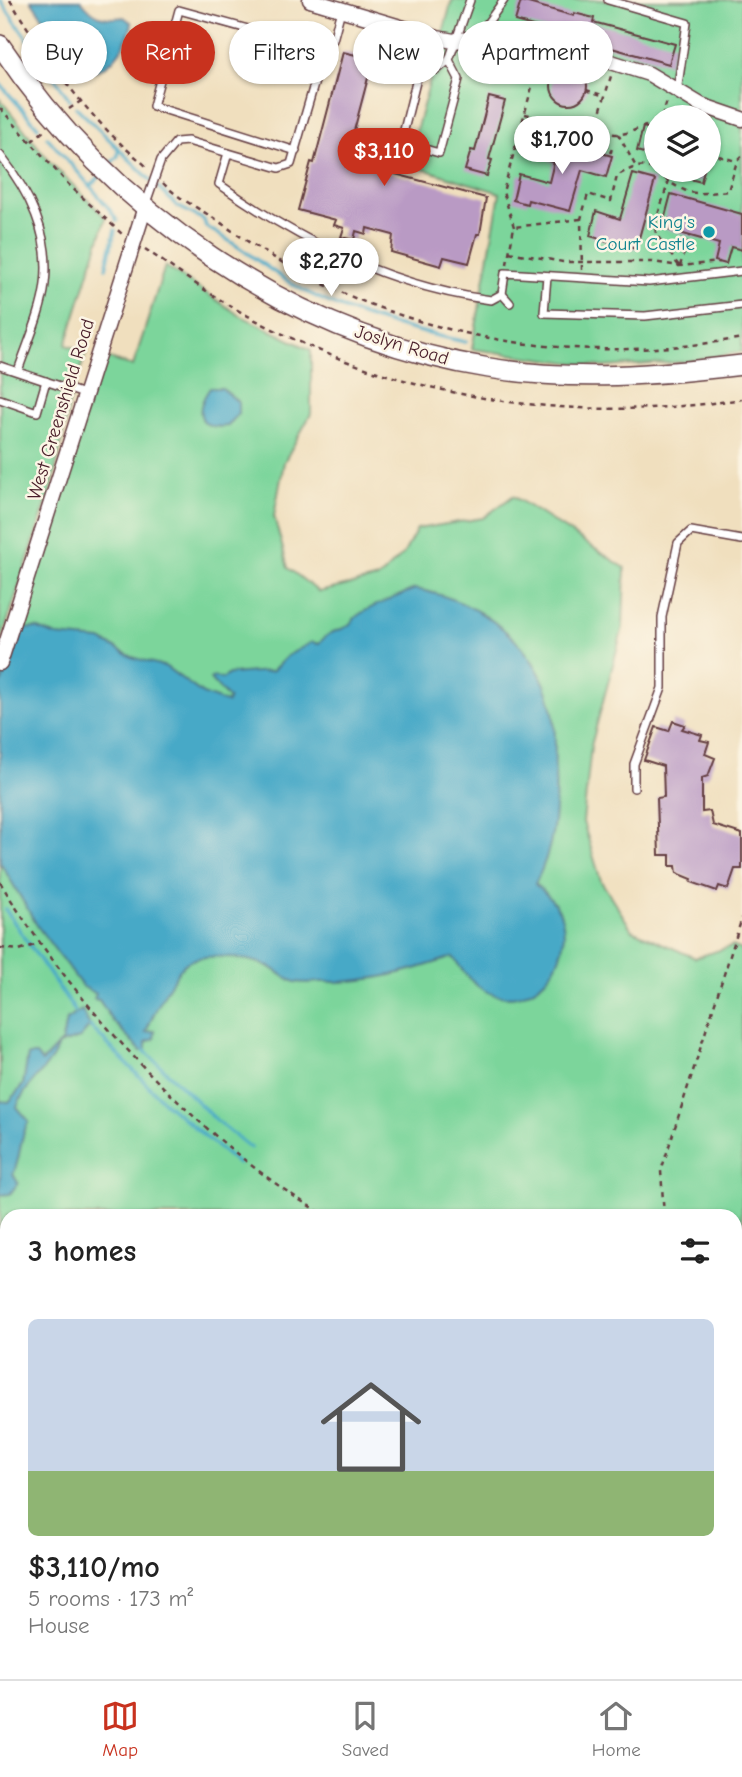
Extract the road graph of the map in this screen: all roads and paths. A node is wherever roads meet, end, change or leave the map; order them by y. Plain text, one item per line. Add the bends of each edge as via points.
1 (310, 0) edge
2 (470, 0) edge
3 (504, 0) edge
4 (608, 0) edge
5 (343, 5) edge
6 (489, 21) edge
7 (229, 24) edge
8 (458, 40) edge
9 (454, 41) junction
10 (0, 45) edge
11 (449, 60) junction
12 (615, 62) joint
13 (315, 84) edge
14 (533, 84) edge
15 (586, 90) dead end
16 (674, 90) junction
17 (605, 96) junction
18 (667, 105) edge
19 (525, 114) junction
20 (742, 119) edge
21 (644, 127) edge
22 (593, 128) junction
23 (607, 131) junction
24 (618, 134) junction
25 (587, 140) dead end
26 (590, 146) dead end
27 (296, 151) junction
28 (228, 153) junction
29 (0, 155) edge
30 (721, 156) edge
31 (742, 156) edge
32 (737, 161) junction
33 (635, 165) junction
34 (644, 166) edge
35 (668, 182) edge
36 (673, 182) edge
37 (145, 207) junction
38 (581, 219) junction
39 (514, 227) junction
40 (689, 236) dead end
41 (509, 252) junction
42 (582, 262) junction
43 (720, 262) dead end
44 (679, 266) junction
45 (742, 271) edge
46 (505, 273) junction
47 (547, 276) junction
48 (582, 278) junction
49 (502, 294) junction
50 (510, 303) dead end
51 (742, 305) edge
52 (742, 365) edge
53 (0, 366) edge
54 (18, 371) junction
55 (46, 381) junction
56 (84, 394) junction
57 (0, 400) edge
58 (742, 540) edge
59 (0, 663) edge
60 (634, 788) dead end
61 (0, 882) edge
62 (742, 918) edge
63 (42, 943) junction
64 (0, 948) edge
65 (316, 1209) edge
66 (664, 1209) edge

1 - 5 street
2 - 9 lane
3 - 6 lane
4 - 16 lane via 687,23
5 - 9 street
7 - 27 lane via 179,10 153,106
8 - 9 street
9 - 11 lane
10 - 37 street, Joslyn Road via 83,150
11 - 11 lane via 459,79 439,153 401,142 420,66 438,70
12 - 16 street via 649,74
12 - 17 path
13 - 27 lane
14 - 19 path
15 - 17 path
16 - 18 path
16 - 20 street
17 - 22 path
19 - 22 path
19 - 39 path via 503,192
21 - 24 path
22 - 23 path
22 - 25 path
23 - 24 path
23 - 26 path via 604,144 612,147 611,152
24 - 33 path
27 - 28 lane via 290,164 279,168
28 - 37 lane via 176,142 161,160
28 - 49 lane via 219,184 324,248 446,293 492,300
29 - 54 lane via 39,218 44,255 45,284
30 - 32 path
31 - 32 path
32 - 36 path via 728,191 694,193
33 - 34 path
33 - 38 path via 617,176 611,201 587,194
35 - 44 path via 656,234
37 - 52 street, Joslyn Road via 206,254 298,306 363,334 442,358 502,370 596,376 653,376
37 - 56 street, West Greenshield Road
38 - 39 path
38 - 42 path
39 - 41 path
40 - 44 path
41 - 42 path
41 - 46 path
42 - 44 path
42 - 48 path
43 - 44 path
45 - 48 lane via 649,282
46 - 47 lane
46 - 49 lane
47 - 48 lane
47 - 51 lane via 544,313 645,316
49 - 50 lane
53 - 54 lane
54 - 55 lane
55 - 56 lane
55 - 57 lane via 37,412
56 - 59 street, West Greenshield Road
58 - 60 lane via 691,531 678,543 662,617 662,688 634,764
61 - 63 path
62 - 66 path via 661,1171
63 - 64 path via 19,950
63 - 65 path via 98,1017 179,1101 260,1171

